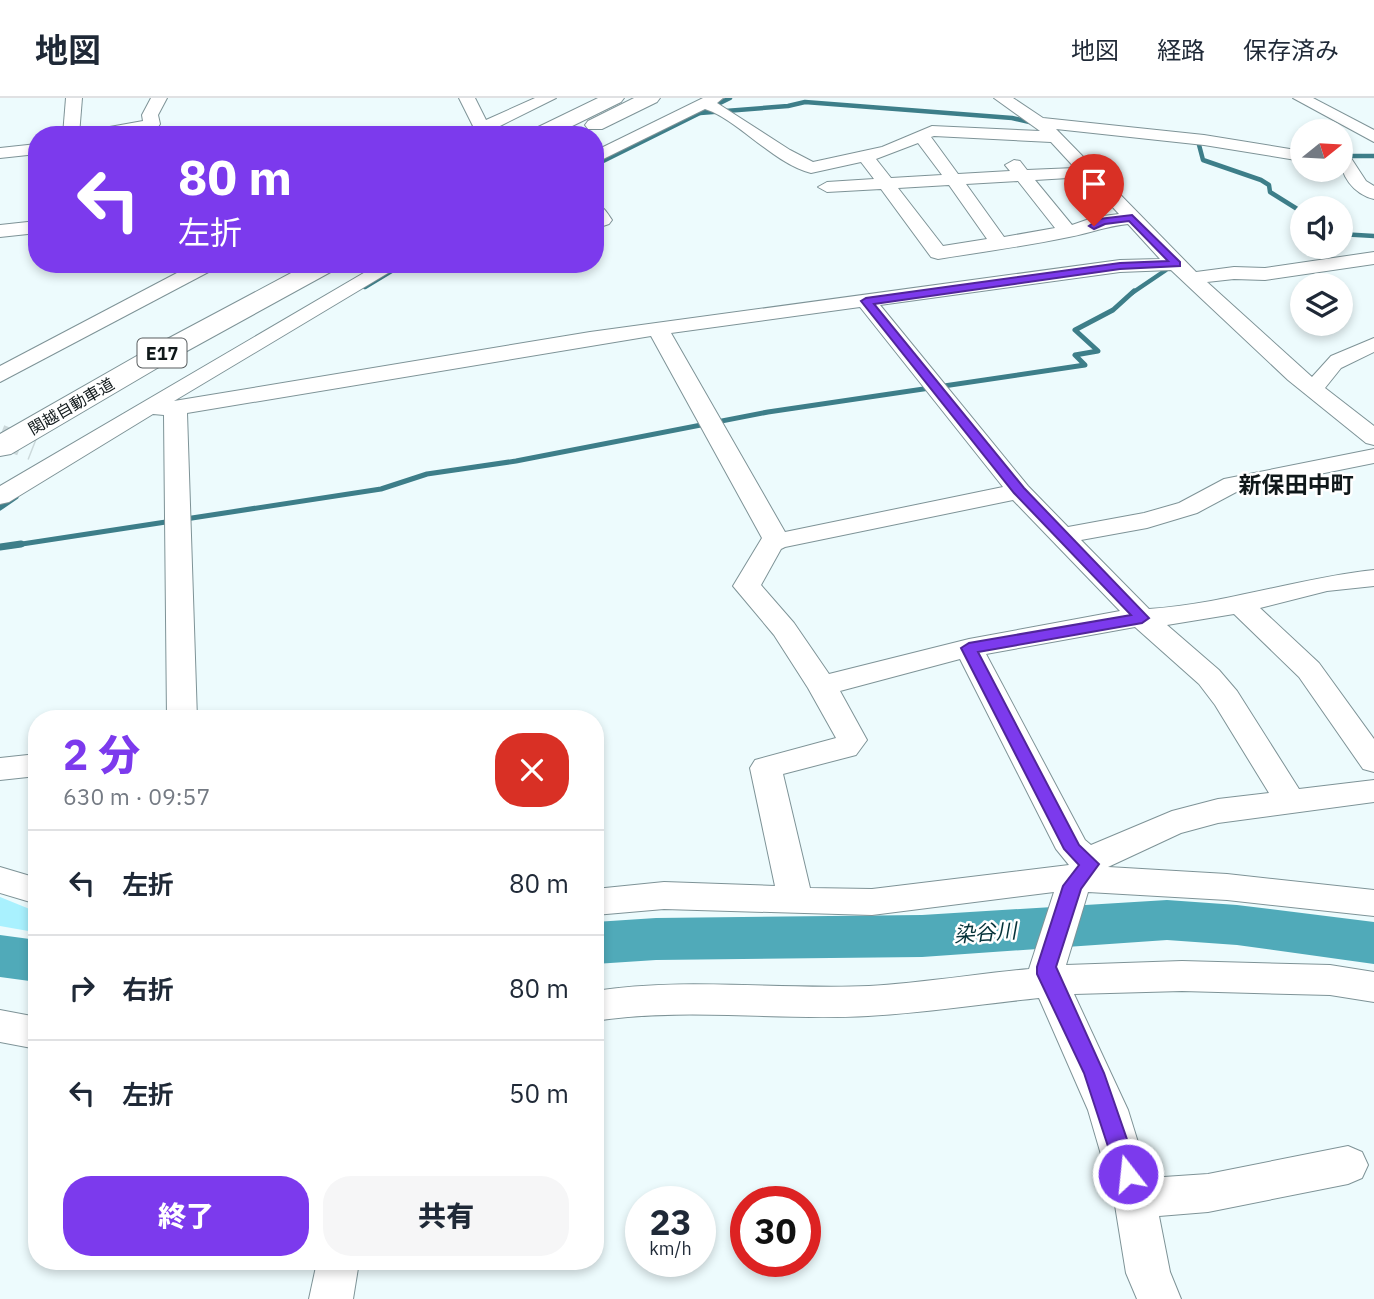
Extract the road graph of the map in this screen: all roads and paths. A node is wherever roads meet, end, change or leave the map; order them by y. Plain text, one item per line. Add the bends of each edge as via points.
1 (74, 98) edge
2 (159, 98) edge
3 (467, 98) edge
4 (548, 98) edge
5 (614, 98) edge
6 (650, 98) edge
7 (1002, 98) edge
8 (1301, 98) edge
9 (709, 101) edge
10 (1039, 122) junction
11 (72, 126) edge
12 (141, 126) edge
13 (486, 126) joint
14 (556, 126) edge
15 (593, 126) edge
16 (991, 134) junction
17 (918, 137) junction
18 (1056, 137) junction
19 (1374, 137) edge
20 (28, 150) edge
21 (0, 153) edge
22 (604, 153) edge
23 (1290, 154) edge
24 (866, 157) junction
25 (1353, 159) edge
26 (1364, 159) dead end
27 (1089, 172) junction
28 (1353, 175) edge
29 (1023, 176) junction
30 (953, 180) junction
31 (884, 184) junction
32 (827, 187) dead end
33 (1374, 194) edge
34 (1132, 218) junction
35 (28, 228) edge
36 (0, 231) edge
37 (1068, 232) junction
38 (999, 243) junction
39 (1374, 258) edge
40 (1184, 271) junction
41 (192, 273) edge
42 (266, 273) edge
43 (310, 273) edge
44 (378, 273) edge
45 (866, 301) junction
46 (659, 331) junction
47 (1374, 344) edge
48 (0, 375) edge
49 (1310, 386) junction
50 (146, 408) junction
51 (175, 408) junction
52 (0, 418) edge
53 (1370, 432) edge
54 (0, 447) edge
55 (33, 449) tunnel mouth
56 (1374, 456) edge
57 (61, 460) junction
58 (1019, 491) junction
59 (0, 498) edge
60 (1064, 535) junction
61 (777, 541) junction
62 (1374, 578) edge
63 (1241, 605) junction
64 (1142, 618) junction
65 (969, 648) junction
66 (822, 686) junction
67 (182, 710) edge
68 (1374, 761) edge
69 (28, 766) edge
70 (0, 769) edge
71 (1374, 791) edge
72 (1291, 802) junction
73 (1082, 872) junction
74 (0, 880) edge
75 (28, 888) edge
76 (795, 900) junction
77 (604, 901) edge
78 (1374, 903) edge
79 (1051, 983) junction
80 (1374, 987) edge
81 (604, 1005) edge
82 (0, 1026) edge
83 (28, 1031) edge
84 (1348, 1165) dead end
85 (1135, 1199) junction
86 (336, 1270) edge
87 (331, 1299) edge
88 (1158, 1299) edge

1 - 11 street
2 - 12 street via 150,115 152,124
3 - 13 street
4 - 13 street
5 - 14 highway
6 - 15 highway
7 - 10 street
8 - 19 street
9 - 22 street
9 - 24 street via 807,167
10 - 18 street
10 - 23 street
16 - 17 street via 935,131
16 - 18 street
16 - 29 street
17 - 24 street
17 - 30 street via 925,140
18 - 27 street
20 - 21 street
24 - 31 street
25 - 26 street
27 - 29 street
27 - 34 street
28 - 33 street
29 - 30 street
29 - 37 street
30 - 31 street
30 - 38 street
31 - 32 street
31 - 38 street via 934,252
34 - 37 street
34 - 40 street
35 - 36 street
37 - 38 street
39 - 40 street via 1265,274
40 - 45 street via 1120,266
40 - 49 street
41 - 48 street
42 - 52 highway, 関越自動車道 / E17
43 - 54 highway, 関越自動車道 / E17
44 - 50 street
45 - 46 street
45 - 58 street
46 - 51 street via 590,338
46 - 61 street
47 - 49 street via 1334,364 1320,382
49 - 53 street
50 - 51 street
50 - 57 street
51 - 67 street
55 - 57 street
56 - 60 street via 1233,484 1188,508
57 - 59 street
58 - 60 street
58 - 61 street
60 - 64 street
61 - 66 street via 747,586 775,617
62 - 63 street via 1327,583
63 - 64 street
63 - 68 street via 1309,670
64 - 65 street
64 - 72 street via 1209,677
65 - 66 street
65 - 73 street
66 - 76 street via 846,727 850,744 766,768
69 - 70 street
71 - 72 street
72 - 73 street via 1230,808 1172,823 1099,856
73 - 76 street via 872,902
73 - 78 street
73 - 79 street via 1046,967
74 - 75 street
76 - 77 street via 662,896
79 - 80 street via 1093,977 1182,976 1330,980
79 - 81 street via 868,1001 689,998
79 - 85 street via 1104,1098
82 - 83 street
84 - 85 street via 1208,1193
85 - 88 street via 1148,1273
86 - 87 street

